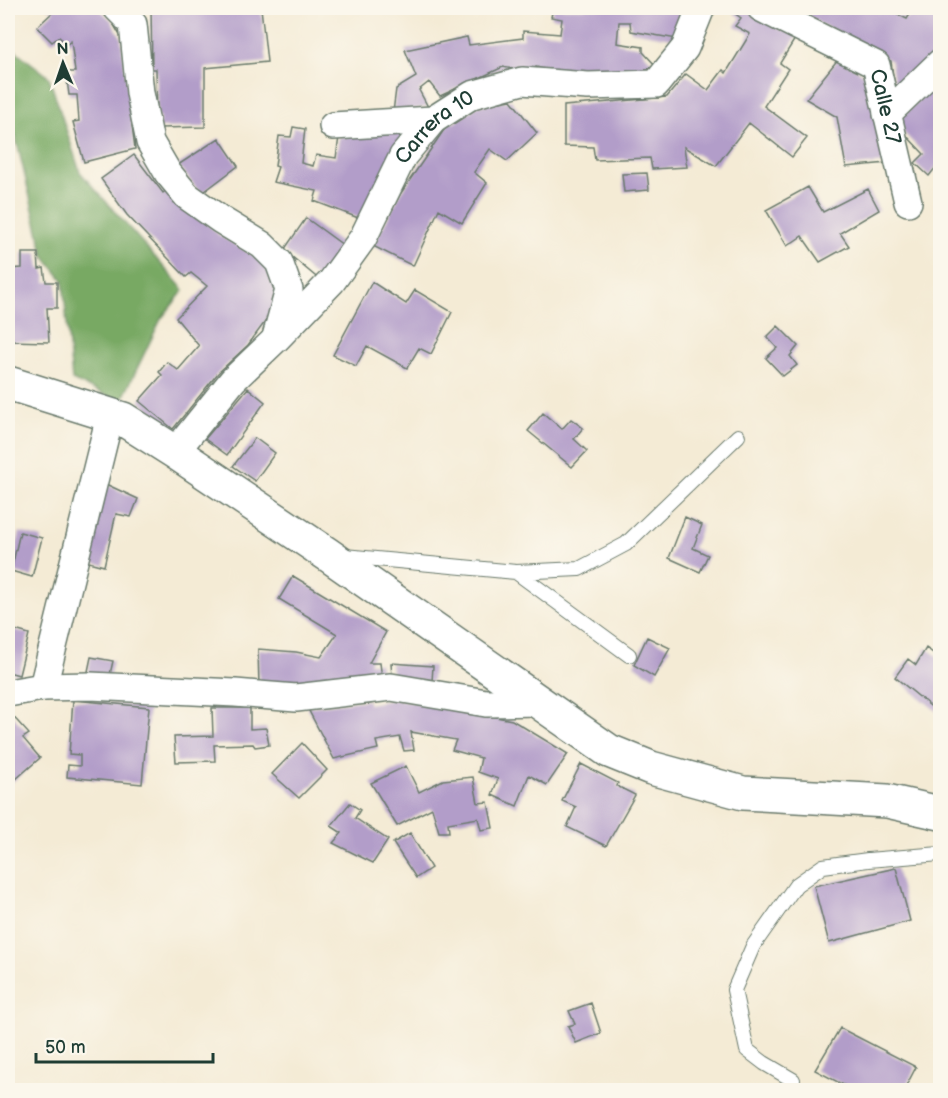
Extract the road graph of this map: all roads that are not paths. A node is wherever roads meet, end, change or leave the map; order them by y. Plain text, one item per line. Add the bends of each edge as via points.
1 (117, 8) edge
2 (701, 8) edge
3 (761, 8) edge
4 (797, 16) edge
5 (940, 63) edge
6 (887, 114) junction
7 (433, 120) junction
8 (333, 126) dead end
9 (908, 202) dead end
10 (276, 339) junction
11 (8, 383) edge
12 (110, 416) junction
13 (738, 436) dead end
14 (175, 452) junction
15 (327, 554) junction
16 (516, 572) junction
17 (629, 655) dead end
18 (43, 687) junction
19 (8, 693) edge
20 (540, 702) junction
21 (940, 813) edge
22 (940, 854) edge
23 (793, 1080) dead end

1 - 10 street via 133,24 150,142 168,173 187,196 262,245 279,262 289,290
2 - 7 street, Carrera 10 via 685,48 656,84 588,86 522,81 472,95
3 - 4 street, Calle 27
4 - 6 street, Calle 27 via 876,65
5 - 6 street
6 - 9 street, Calle 27
7 - 8 street
7 - 10 street, Carrera 10 via 403,156 363,238 332,281
10 - 14 street, Carrera 10 via 233,380
11 - 12 street
12 - 14 street
12 - 18 street
13 - 16 lane via 626,544 579,569
14 - 15 street
15 - 16 lane
15 - 20 street
16 - 17 lane
18 - 19 street
18 - 20 street via 90,686 296,698 391,687 486,703
20 - 21 street via 609,751 700,782 743,793 887,801
22 - 23 lane via 823,866 796,885 753,946 734,990 747,1050

